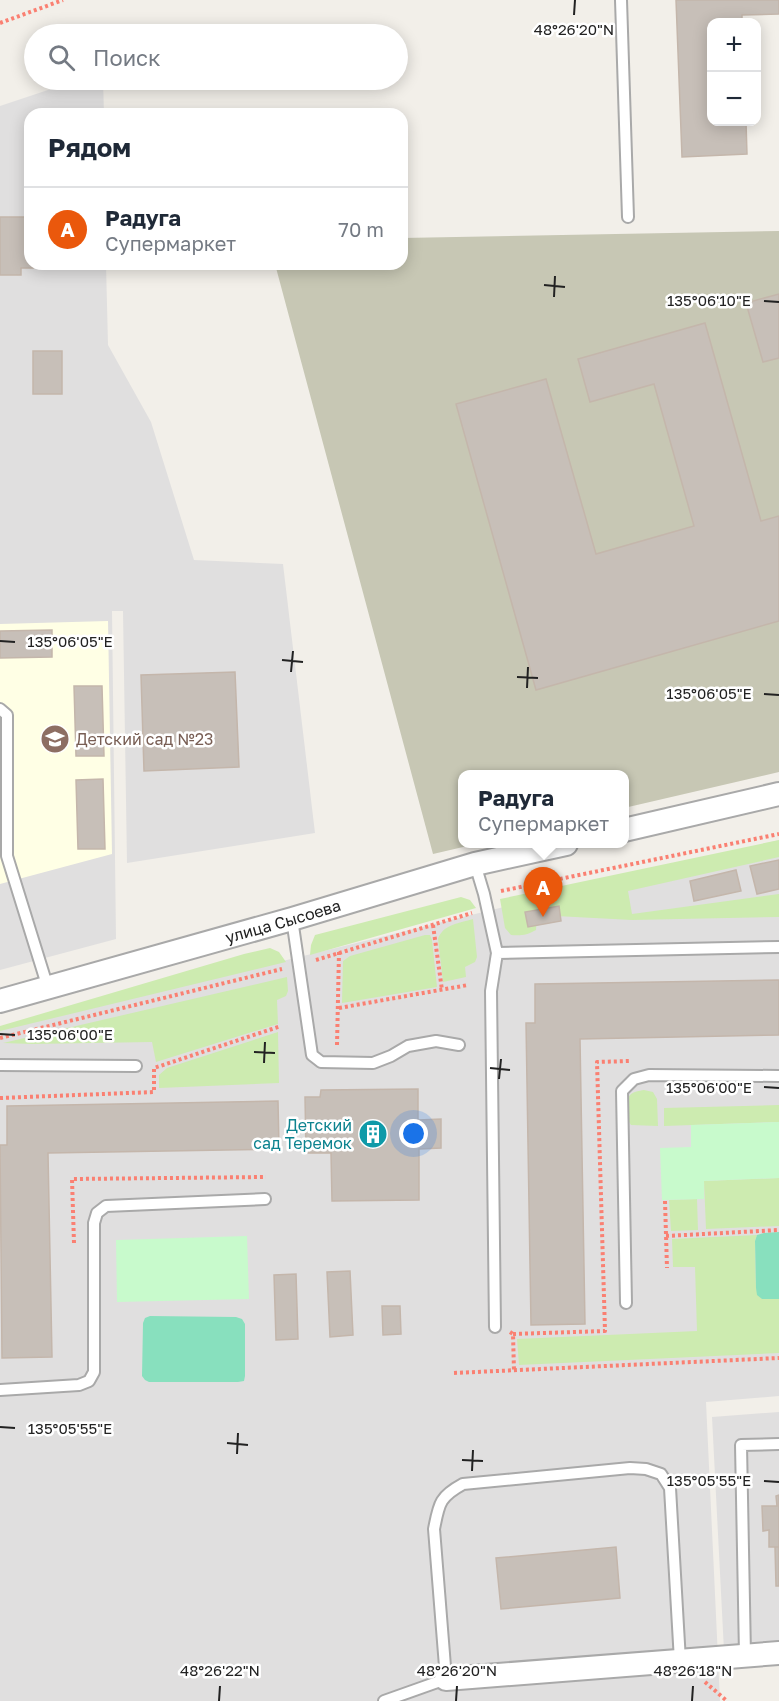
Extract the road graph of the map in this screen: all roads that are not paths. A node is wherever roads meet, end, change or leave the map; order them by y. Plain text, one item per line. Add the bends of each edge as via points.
1 (621, 0) edge
2 (628, 217) dead end
3 (0, 709) edge
4 (779, 794) edge
5 (629, 829) edge
6 (544, 848) edge
7 (4, 856) edge
8 (475, 864) junction
9 (292, 919) junction
10 (779, 947) edge
11 (496, 954) junction
12 (48, 988) junction
13 (0, 1001) edge
14 (459, 1045) dead end
15 (0, 1065) edge
16 (136, 1066) dead end
17 (779, 1076) edge
18 (265, 1199) dead end
19 (626, 1303) dead end
20 (495, 1327) dead end
21 (0, 1389) edge
22 (779, 1444) edge
23 (779, 1653) edge
24 (745, 1655) junction
25 (680, 1661) junction
26 (446, 1679) junction
27 (384, 1701) edge

1 - 2 lane
3 - 7 lane via 7,715
4 - 5 street
6 - 8 street, улица Сысоева
7 - 12 lane
8 - 9 street, улица Сысоева
8 - 11 lane
9 - 12 street, улица Сысоева
9 - 14 lane via 309,1045 312,1055 321,1062 373,1063 408,1046 436,1041
10 - 11 lane
11 - 20 lane via 491,991
12 - 13 street, улица Сысоева
15 - 16 lane
17 - 19 lane via 649,1075 634,1079 622,1091
18 - 21 lane via 106,1206 94,1223 94,1372 89,1381 79,1385
22 - 24 lane via 741,1445
23 - 24 street
24 - 25 street
25 - 26 street
25 - 26 lane via 670,1488 662,1474 630,1468 463,1484 447,1492 438,1507 434,1529
26 - 27 lane

